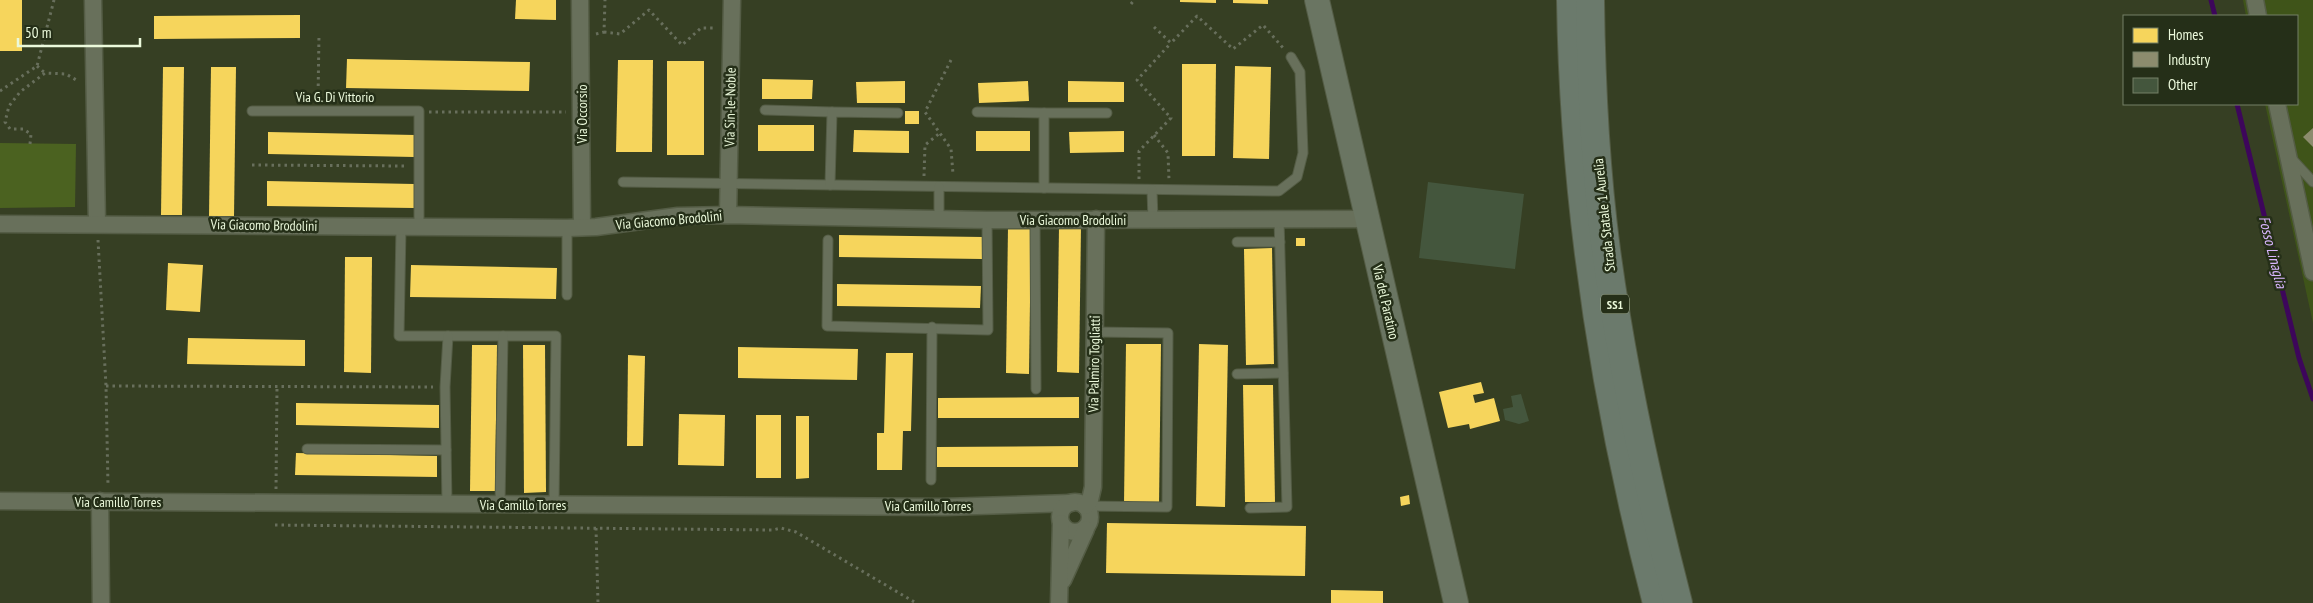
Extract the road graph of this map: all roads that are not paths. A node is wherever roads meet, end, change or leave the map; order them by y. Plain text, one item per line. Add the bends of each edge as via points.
1 (93, 0) edge
2 (580, 0) edge
3 (732, 0) edge
4 (1317, 0) edge
5 (1571, 0) edge
6 (1590, 0) edge
7 (2255, 0) edge
8 (2258, 15) edge
9 (1291, 57) road end
10 (2277, 105) edge
11 (252, 110) dead end
12 (765, 110) dead end
13 (832, 112) junction
14 (977, 112) dead end
15 (898, 113) dead end
16 (1044, 113) junction
17 (1107, 113) dead end
18 (2288, 156) junction
19 (623, 182) dead end
20 (2313, 182) edge
21 (729, 183) junction
22 (830, 185) junction
23 (939, 186) junction
24 (1044, 188) junction
25 (1152, 190) junction
26 (728, 215) junction
27 (939, 219) junction
28 (1096, 219) junction
29 (1279, 219) junction
30 (1367, 219) junction
31 (987, 220) junction
32 (1035, 220) junction
33 (1153, 220) junction
34 (0, 224) edge
35 (97, 224) junction
36 (401, 228) junction
37 (419, 228) junction
38 (575, 228) junction
39 (828, 240) dead end
40 (1237, 242) dead end
41 (1280, 242) junction
42 (2313, 272) edge
43 (567, 295) dead end
44 (932, 327) junction
45 (1095, 332) junction
46 (448, 336) junction
47 (503, 336) junction
48 (1283, 373) junction
49 (1237, 374) dead end
50 (1036, 389) dead end
51 (307, 449) dead end
52 (446, 450) junction
53 (931, 480) dead end
54 (0, 501) edge
55 (104, 501) junction
56 (447, 504) junction
57 (1046, 504) junction
58 (1078, 504) junction
59 (500, 505) junction
60 (554, 505) junction
61 (1250, 508) dead end
62 (1060, 520) junction
63 (1086, 529) junction
64 (1060, 586) junction
65 (101, 603) edge
66 (1059, 603) edge
67 (1456, 603) edge
68 (1657, 603) edge
69 (1678, 603) edge

1 - 35 street
2 - 38 street, Via Occorsio via 582,112
3 - 21 street, Via Sin-le-Noble
4 - 30 main road, Via del Paratino
5 - 68 highway, Strada Statale 1 Aurelia / SS1 via 1572,89 1586,250 1606,378 1632,507
6 - 69 highway, Strada Statale 1 Aurelia / SS1 via 1592,90 1606,249 1652,504
7 - 8 street
9 - 25 lane via 1300,72 1303,153 1297,177 1279,191
10 - 18 street
11 - 37 lane, Via G. Di Vittorio via 419,112
12 - 13 lane
13 - 15 lane
13 - 22 lane
14 - 16 lane
16 - 17 lane
16 - 24 lane
18 - 20 lane
18 - 42 street
19 - 21 lane
21 - 22 lane
21 - 26 street, Via Sin-le-Noble
22 - 23 lane
23 - 24 lane
23 - 27 lane
24 - 25 lane
25 - 33 lane
26 - 27 street, Via Giacomo Brodolini
26 - 38 street, Via Giacomo Brodolini via 678,216
27 - 31 street, Via Giacomo Brodolini
28 - 32 street, Via Giacomo Brodolini
28 - 33 street, Via Giacomo Brodolini
28 - 45 street, Via Palmiro Togliatti
29 - 30 street, Via Giacomo Brodolini
29 - 33 street, Via Giacomo Brodolini
29 - 41 lane
30 - 67 main road, Via del Paratino
31 - 32 street, Via Giacomo Brodolini
31 - 44 lane via 988,330
32 - 50 lane
34 - 35 street, Via Giacomo Brodolini
35 - 36 street, Via Giacomo Brodolini
36 - 37 street, Via Giacomo Brodolini
36 - 46 lane via 399,336
37 - 38 street, Via Giacomo Brodolini
38 - 43 lane
39 - 44 lane via 827,326
40 - 41 lane
41 - 48 lane
44 - 53 lane
45 - 58 street, Via Palmiro Togliatti via 1093,487 1090,500
45 - 58 lane via 1168,333 1167,506
46 - 47 lane
46 - 52 lane
47 - 59 lane
47 - 60 lane via 556,336
48 - 49 lane
48 - 61 lane via 1287,507
51 - 52 lane
52 - 56 lane
54 - 55 street, Via Camillo Torres
55 - 56 street, Via Camillo Torres
55 - 65 street
56 - 59 street, Via Camillo Torres
57 - 58 street, Via Camillo Torres
57 - 60 street, Via Camillo Torres via 944,507
57 - 62 street
58 - 62 street via 1062,508
58 - 63 street via 1090,520
59 - 60 street, Via Camillo Torres
62 - 63 street via 1063,527 1072,532
62 - 64 street
63 - 64 street
64 - 66 street

